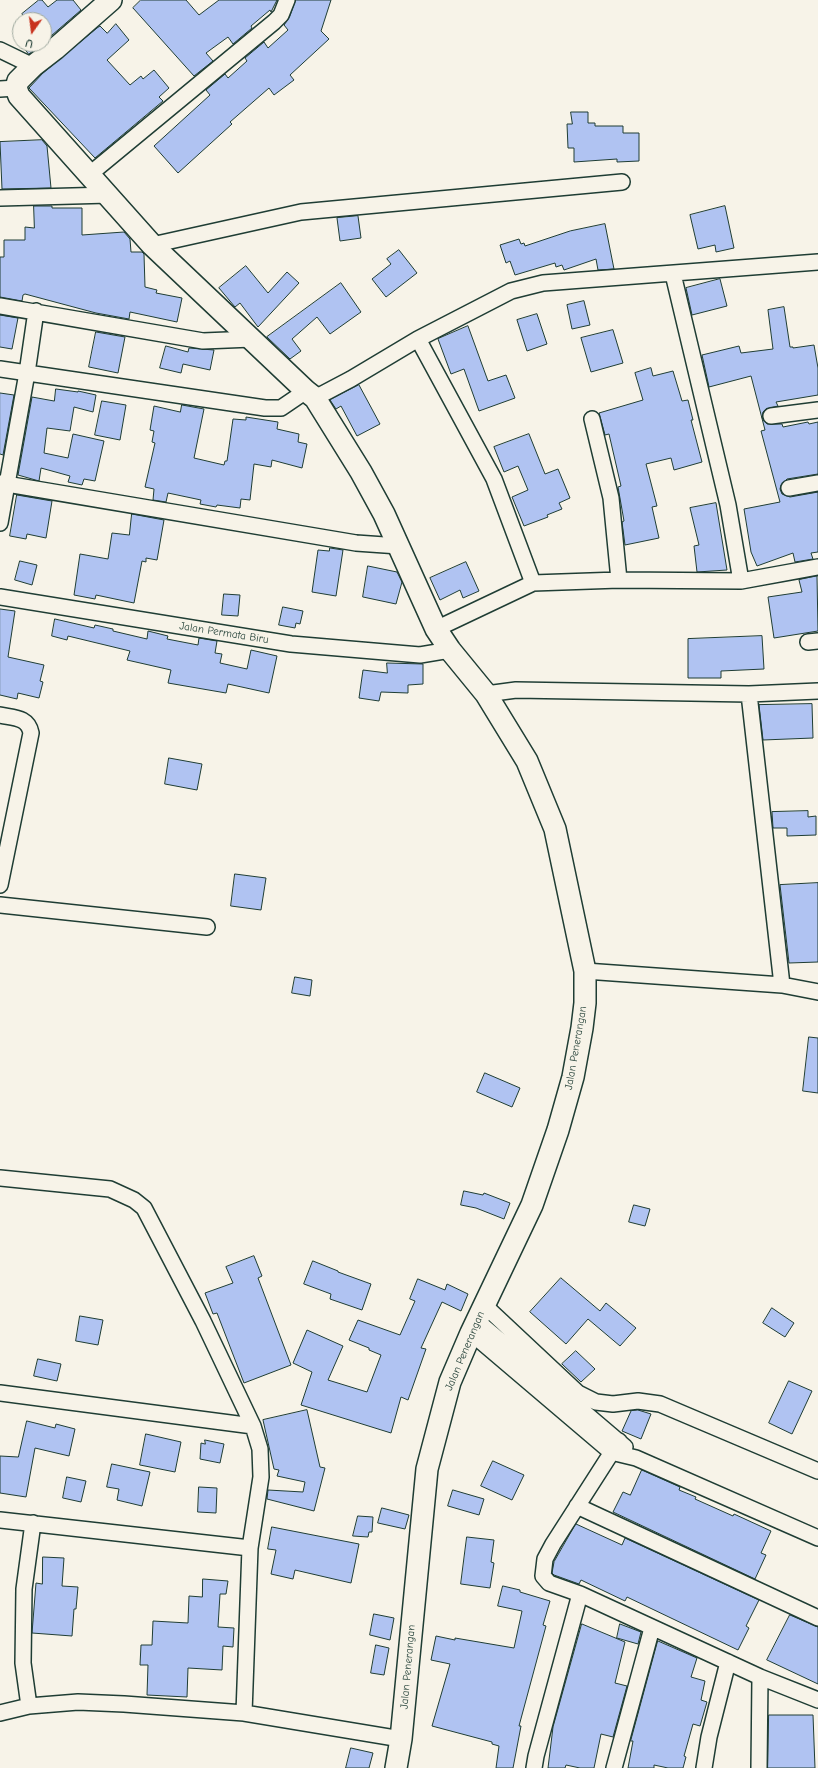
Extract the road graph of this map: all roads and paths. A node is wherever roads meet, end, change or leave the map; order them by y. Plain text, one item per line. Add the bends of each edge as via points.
1 (111, 0) edge
2 (287, 0) edge
3 (0, 50) edge
4 (33, 66) junction
5 (8, 88) edge
6 (90, 174) junction
7 (622, 182) dead end
8 (109, 195) junction
9 (0, 198) edge
10 (152, 245) junction
11 (818, 262) edge
12 (673, 274) junction
13 (0, 306) edge
14 (36, 311) junction
15 (252, 339) junction
16 (418, 340) junction
17 (0, 369) edge
18 (27, 373) junction
19 (310, 394) junction
20 (818, 410) edge
21 (771, 416) dead end
22 (592, 419) dead end
23 (3, 484) edge
24 (818, 484) edge
25 (789, 488) dead end
26 (0, 523) edge
27 (399, 546) junction
28 (818, 567) edge
29 (619, 580) junction
30 (741, 581) junction
31 (533, 583) junction
32 (0, 597) edge
33 (436, 629) junction
34 (450, 650) junction
35 (818, 691) edge
36 (486, 694) junction
37 (749, 694) junction
38 (0, 716) edge
39 (0, 885) edge
40 (0, 905) edge
41 (207, 927) dead end
42 (585, 972) junction
43 (782, 985) junction
44 (818, 992) edge
45 (0, 1178) edge
46 (477, 1320) junction
47 (0, 1393) edge
48 (253, 1426) junction
49 (615, 1446) junction
50 (818, 1471) edge
51 (577, 1506) junction
52 (0, 1520) edge
53 (33, 1524) junction
54 (818, 1538) edge
55 (250, 1548) junction
56 (580, 1594) junction
57 (818, 1618) edge
58 (652, 1628) junction
59 (728, 1662) junction
60 (760, 1678) junction
61 (818, 1700) edge
62 (29, 1706) junction
63 (0, 1713) edge
64 (244, 1714) junction
65 (401, 1739) junction
66 (396, 1768) edge
67 (534, 1768) edge
68 (614, 1768) edge
69 (704, 1768) edge
70 (759, 1768) edge

1 - 4 street
2 - 6 street via 281,15 274,22
3 - 4 street
4 - 5 street
5 - 6 street, Jalan Penerangan
6 - 8 street, Jalan Penerangan
7 - 10 street via 301,212
8 - 9 street
8 - 10 street, Jalan Penerangan
10 - 15 street, Jalan Penerangan
11 - 12 street
12 - 16 street via 543,283 511,291
12 - 30 street via 728,504
13 - 14 street
14 - 15 street via 203,341
14 - 18 street
15 - 19 street, Jalan Penerangan
16 - 19 street via 351,379
16 - 31 street via 494,479
17 - 18 street
18 - 19 street via 265,408 281,408
18 - 23 street
19 - 27 street, Jalan Penerangan via 361,472
20 - 21 street
22 - 29 street via 611,498
23 - 26 street
23 - 27 street via 356,543
24 - 25 street
27 - 33 street, Jalan Penerangan
28 - 30 street
29 - 30 street
29 - 31 street
31 - 33 street
32 - 34 street, Jalan Permata Biru via 291,644 420,655
33 - 34 street, Jalan Penerangan
34 - 36 street, Jalan Penerangan
35 - 37 street
36 - 37 street via 516,690
36 - 42 street, Jalan Penerangan via 527,761 555,829
37 - 43 street
38 - 39 street via 28,723 31,733
40 - 41 street
42 - 43 street
42 - 46 street, Jalan Penerangan via 582,1028 573,1077 558,1130 532,1205
43 - 44 street
45 - 48 street via 110,1189 134,1200 144,1208 203,1321
46 - 49 street via 555,1396
46 - 50 street via 578,1393 596,1402 613,1404 638,1401 660,1404
46 - 65 street, Jalan Penerangan via 450,1382 426,1469
47 - 48 street
48 - 55 street via 260,1449 261,1477
49 - 51 street
49 - 54 street via 636,1458
51 - 56 street via 545,1559 543,1576 549,1583
51 - 57 street
52 - 53 street
53 - 55 street
53 - 62 street via 24,1589 23,1663
55 - 64 street
56 - 58 street
56 - 67 street
58 - 59 street
58 - 68 street
59 - 60 street
59 - 69 street
60 - 61 street
60 - 70 street
62 - 63 street
62 - 64 street via 78,1702
64 - 65 street
65 - 66 street, Jalan Penerangan

